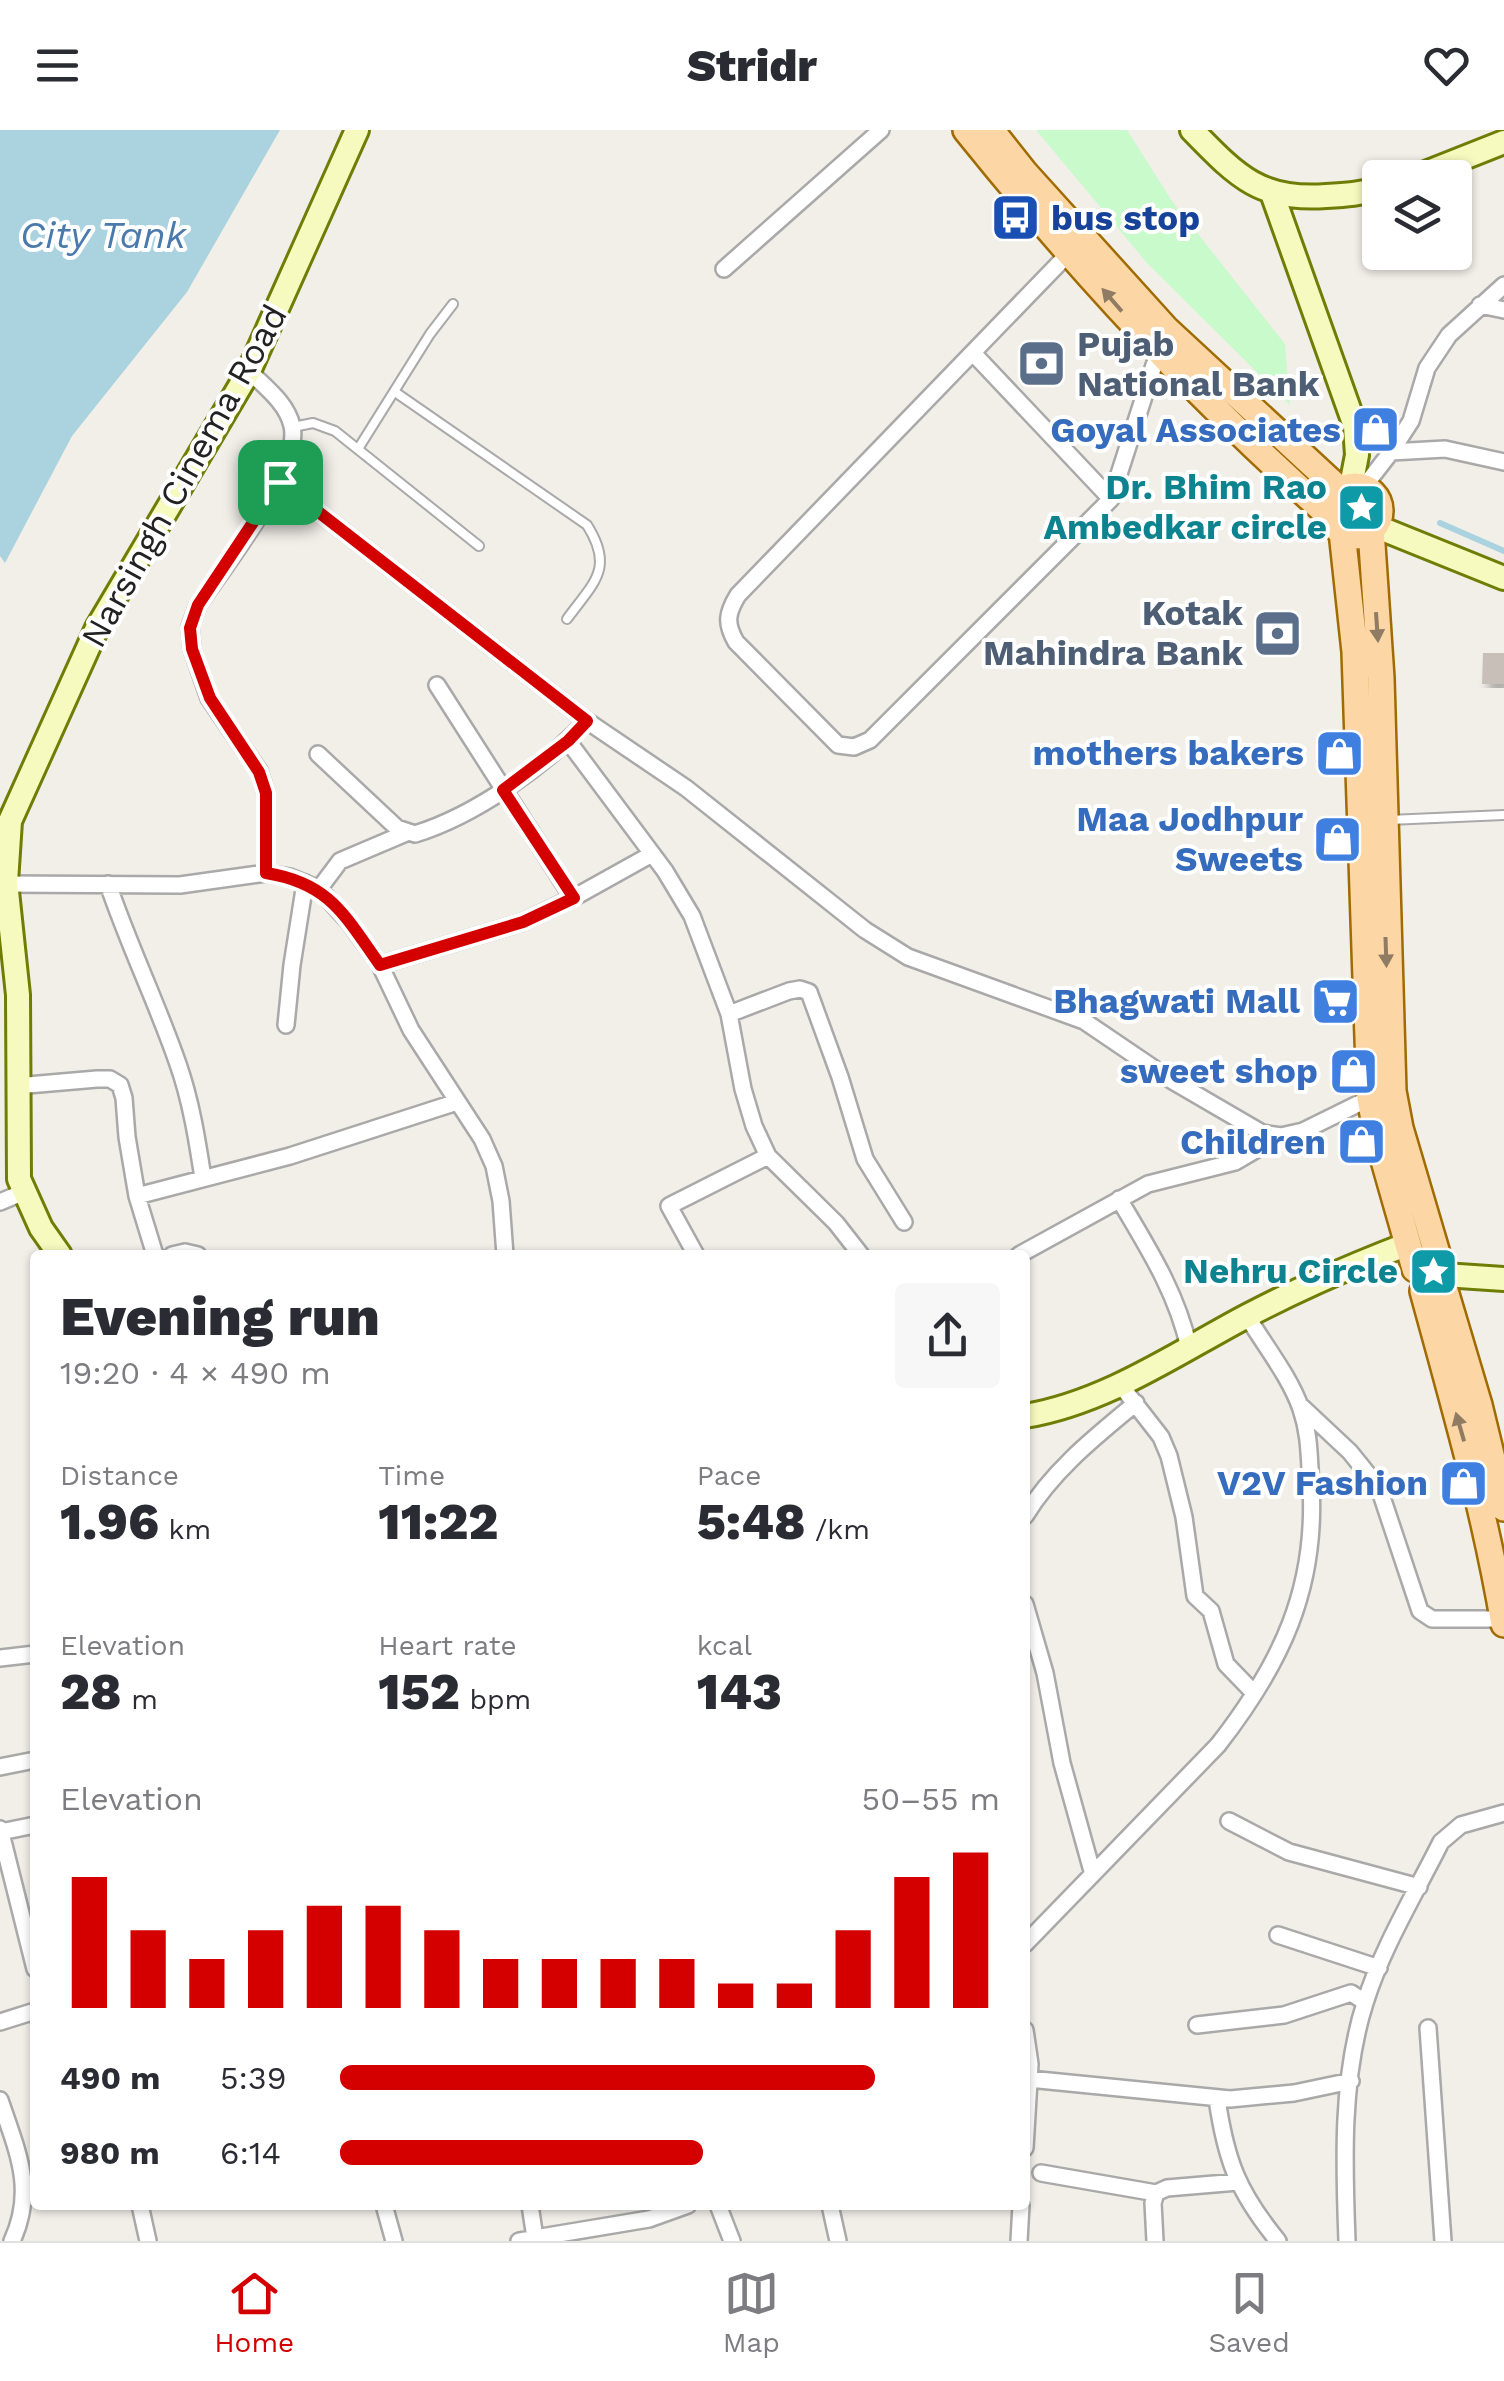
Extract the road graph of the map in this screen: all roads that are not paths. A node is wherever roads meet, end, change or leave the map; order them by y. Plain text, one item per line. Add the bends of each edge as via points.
1 (357, 130) edge
2 (881, 130) edge
3 (966, 130) edge
4 (991, 130) edge
5 (1192, 130) edge
6 (1504, 142) edge
7 (1458, 160) edge
8 (1362, 193) edge
9 (1272, 194) junction
10 (1070, 252) junction
11 (724, 269) dead end
12 (1504, 285) edge
13 (453, 304) dead end
14 (1480, 305) junction
15 (1504, 310) edge
16 (1158, 352) junction
17 (973, 353) junction
18 (249, 371) junction
19 (395, 392) junction
20 (293, 427) junction
21 (358, 448) junction
22 (1392, 452) junction
23 (1504, 462) edge
24 (280, 482) junction
25 (1352, 488) junction
26 (1111, 500) junction
27 (1336, 524) junction
28 (1373, 528) junction
29 (479, 546) dead end
30 (1504, 578) edge
31 (566, 619) dead end
32 (437, 685) dead end
33 (587, 721) junction
34 (568, 741) junction
35 (318, 754) dead end
36 (503, 790) junction
37 (1504, 814) edge
38 (5, 815) edge
39 (1372, 821) junction
40 (406, 833) junction
41 (652, 854) junction
42 (266, 873) junction
43 (3, 883) edge
44 (108, 884) junction
45 (312, 886) junction
46 (574, 898) junction
47 (380, 965) junction
48 (729, 1014) junction
49 (286, 1025) dead end
50 (16, 1086) junction
51 (1370, 1098) junction
52 (457, 1102) junction
53 (1262, 1133) junction
54 (768, 1156) junction
55 (203, 1178) junction
56 (24, 1192) junction
57 (137, 1196) junction
58 (1119, 1199) junction
59 (0, 1202) edge
60 (904, 1222) dead end
61 (1408, 1244) junction
62 (57, 1250) edge
63 (153, 1250) edge
64 (505, 1250) edge
65 (693, 1250) edge
66 (858, 1250) edge
67 (1028, 1250) edge
68 (1433, 1277) junction
69 (1504, 1279) edge
70 (1247, 1316) junction
71 (1189, 1348) junction
72 (1119, 1383) junction
73 (1136, 1403) junction
74 (1299, 1404) junction
75 (1030, 1415) edge
76 (1030, 1508) edge
77 (1504, 1508) edge
78 (1030, 1621) edge
79 (1504, 1622) edge
80 (30, 1655) edge
81 (0, 1658) edge
82 (1254, 1693) junction
83 (30, 1761) edge
84 (0, 1767) edge
85 (1504, 1814) edge
86 (1229, 1821) dead end
87 (30, 1826) edge
88 (0, 1830) edge
89 (1092, 1871) junction
90 (1419, 1888) junction
91 (1278, 1935) dead end
92 (1030, 1939) edge
93 (30, 1949) edge
94 (1380, 1968) junction
95 (1365, 2002) junction
96 (30, 2013) edge
97 (0, 2022) edge
98 (1197, 2025) dead end
99 (1428, 2028) dead end
100 (1030, 2079) edge
101 (1351, 2081) junction
102 (1217, 2099) junction
103 (0, 2100) edge
104 (1042, 2174) dead end
105 (1238, 2182) junction
106 (1156, 2193) junction
107 (141, 2210) edge
108 (385, 2210) edge
109 (530, 2210) edge
110 (677, 2210) edge
111 (720, 2210) edge
112 (831, 2210) edge
113 (1022, 2210) edge
114 (626, 2233) edge
115 (530, 2240) edge
116 (1272, 2240) edge
117 (12, 2241) edge
118 (148, 2241) edge
119 (394, 2241) edge
120 (732, 2241) edge
121 (838, 2241) edge
122 (1019, 2241) edge
123 (1155, 2241) edge
124 (1347, 2241) edge
125 (1442, 2241) edge

1 - 18 street, Narsingh Cinema Road
2 - 11 street
3 - 10 main road
4 - 25 main road via 1166,329
5 - 9 street via 1243,178
6 - 7 street
8 - 9 street
9 - 25 street via 1355,426
16 -> 10 main road
10 - 17 street
12 - 14 street
13 - 19 lane
14 - 15 street
14 - 22 street via 1427,368 1411,421
16 - 26 street
16 - 27 main road
17 - 26 street
17 - 26 street via 738,595 728,612 736,642 838,745 854,747 870,740
18 - 20 street via 282,403
18 - 38 street, Narsingh Cinema Road via 97,628
19 - 21 lane
19 - 31 lane via 587,526 599,544 600,574
20 - 21 lane via 322,424
20 - 24 street
21 - 29 lane
22 - 23 street via 1445,449
22 - 25 street
24 - 33 street
24 - 42 street via 198,605 190,628 210,698 266,793
25 - 27 main road via 1334,497
25 - 28 main road via 1372,494 1378,504
27 - 28 main road via 1352,536
27 - 39 main road
28 - 30 street
28 -> 39 main road via 1381,678
32 - 36 street
33 - 34 street
33 - 53 street via 908,957 1084,1022
34 - 36 street
34 - 41 street
35 - 40 street
36 - 40 street via 428,830
36 - 46 street
37 - 39 lane
38 - 43 street, Narsingh Cinema Road
39 - 51 main road
39 -> 68 main road via 1392,1091
40 - 45 street via 340,860
41 - 46 street
41 - 48 street via 692,916
42 - 44 street via 180,885
42 - 45 street
43 - 44 street
43 - 50 street, Narsingh Cinema Road via 18,995
44 - 55 street via 180,1067
45 - 47 street
45 - 49 street via 292,965
46 - 47 street via 523,922
47 - 52 street via 410,1030
48 - 54 street via 743,1088
48 - 60 street via 789,991 808,992 865,1159
50 - 56 street, Narsingh Cinema Road
50 - 57 street via 97,1079 120,1085
51 - 53 street via 1303,1131
51 - 61 main road
52 - 55 street
52 - 64 street via 494,1166
53 - 58 street via 1276,1138 1236,1162 1148,1184
54 - 65 street via 670,1206
54 - 66 street
55 - 57 street
56 - 59 street
56 - 62 street
57 - 63 street
58 - 67 street
58 - 71 street via 1170,1287
61 - 68 main road
61 - 70 street
68 - 69 street
68 - 77 main road via 1479,1405
79 -> 68 main road
70 - 71 street
70 - 74 street
71 - 72 street
72 - 73 street
72 - 75 street
73 - 76 street via 1076,1453
73 - 82 street via 1169,1456 1195,1596 1211,1611 1226,1664
74 - 79 street via 1379,1488 1420,1611 1432,1619
74 - 82 street via 1310,1452 1308,1572 1295,1617
78 - 89 street
80 - 81 street
82 - 89 street via 1218,1745
83 - 84 street
85 - 90 street via 1446,1835
86 - 90 street via 1288,1852
87 - 88 street
88 - 93 street
89 - 92 street
90 - 94 street
91 - 94 street
94 - 95 street
95 - 98 street via 1351,1993 1284,2015
95 - 101 street
96 - 97 street
99 - 125 street
100 - 102 street
101 - 102 street
101 - 124 street
102 - 105 street
103 - 117 street via 25,2190
104 - 106 street
105 - 106 street
105 - 116 street
106 - 123 street
107 - 118 street
108 - 119 street
109 - 115 street
110 - 114 street
111 - 120 street
112 - 121 street
113 - 122 street
114 - 115 street

